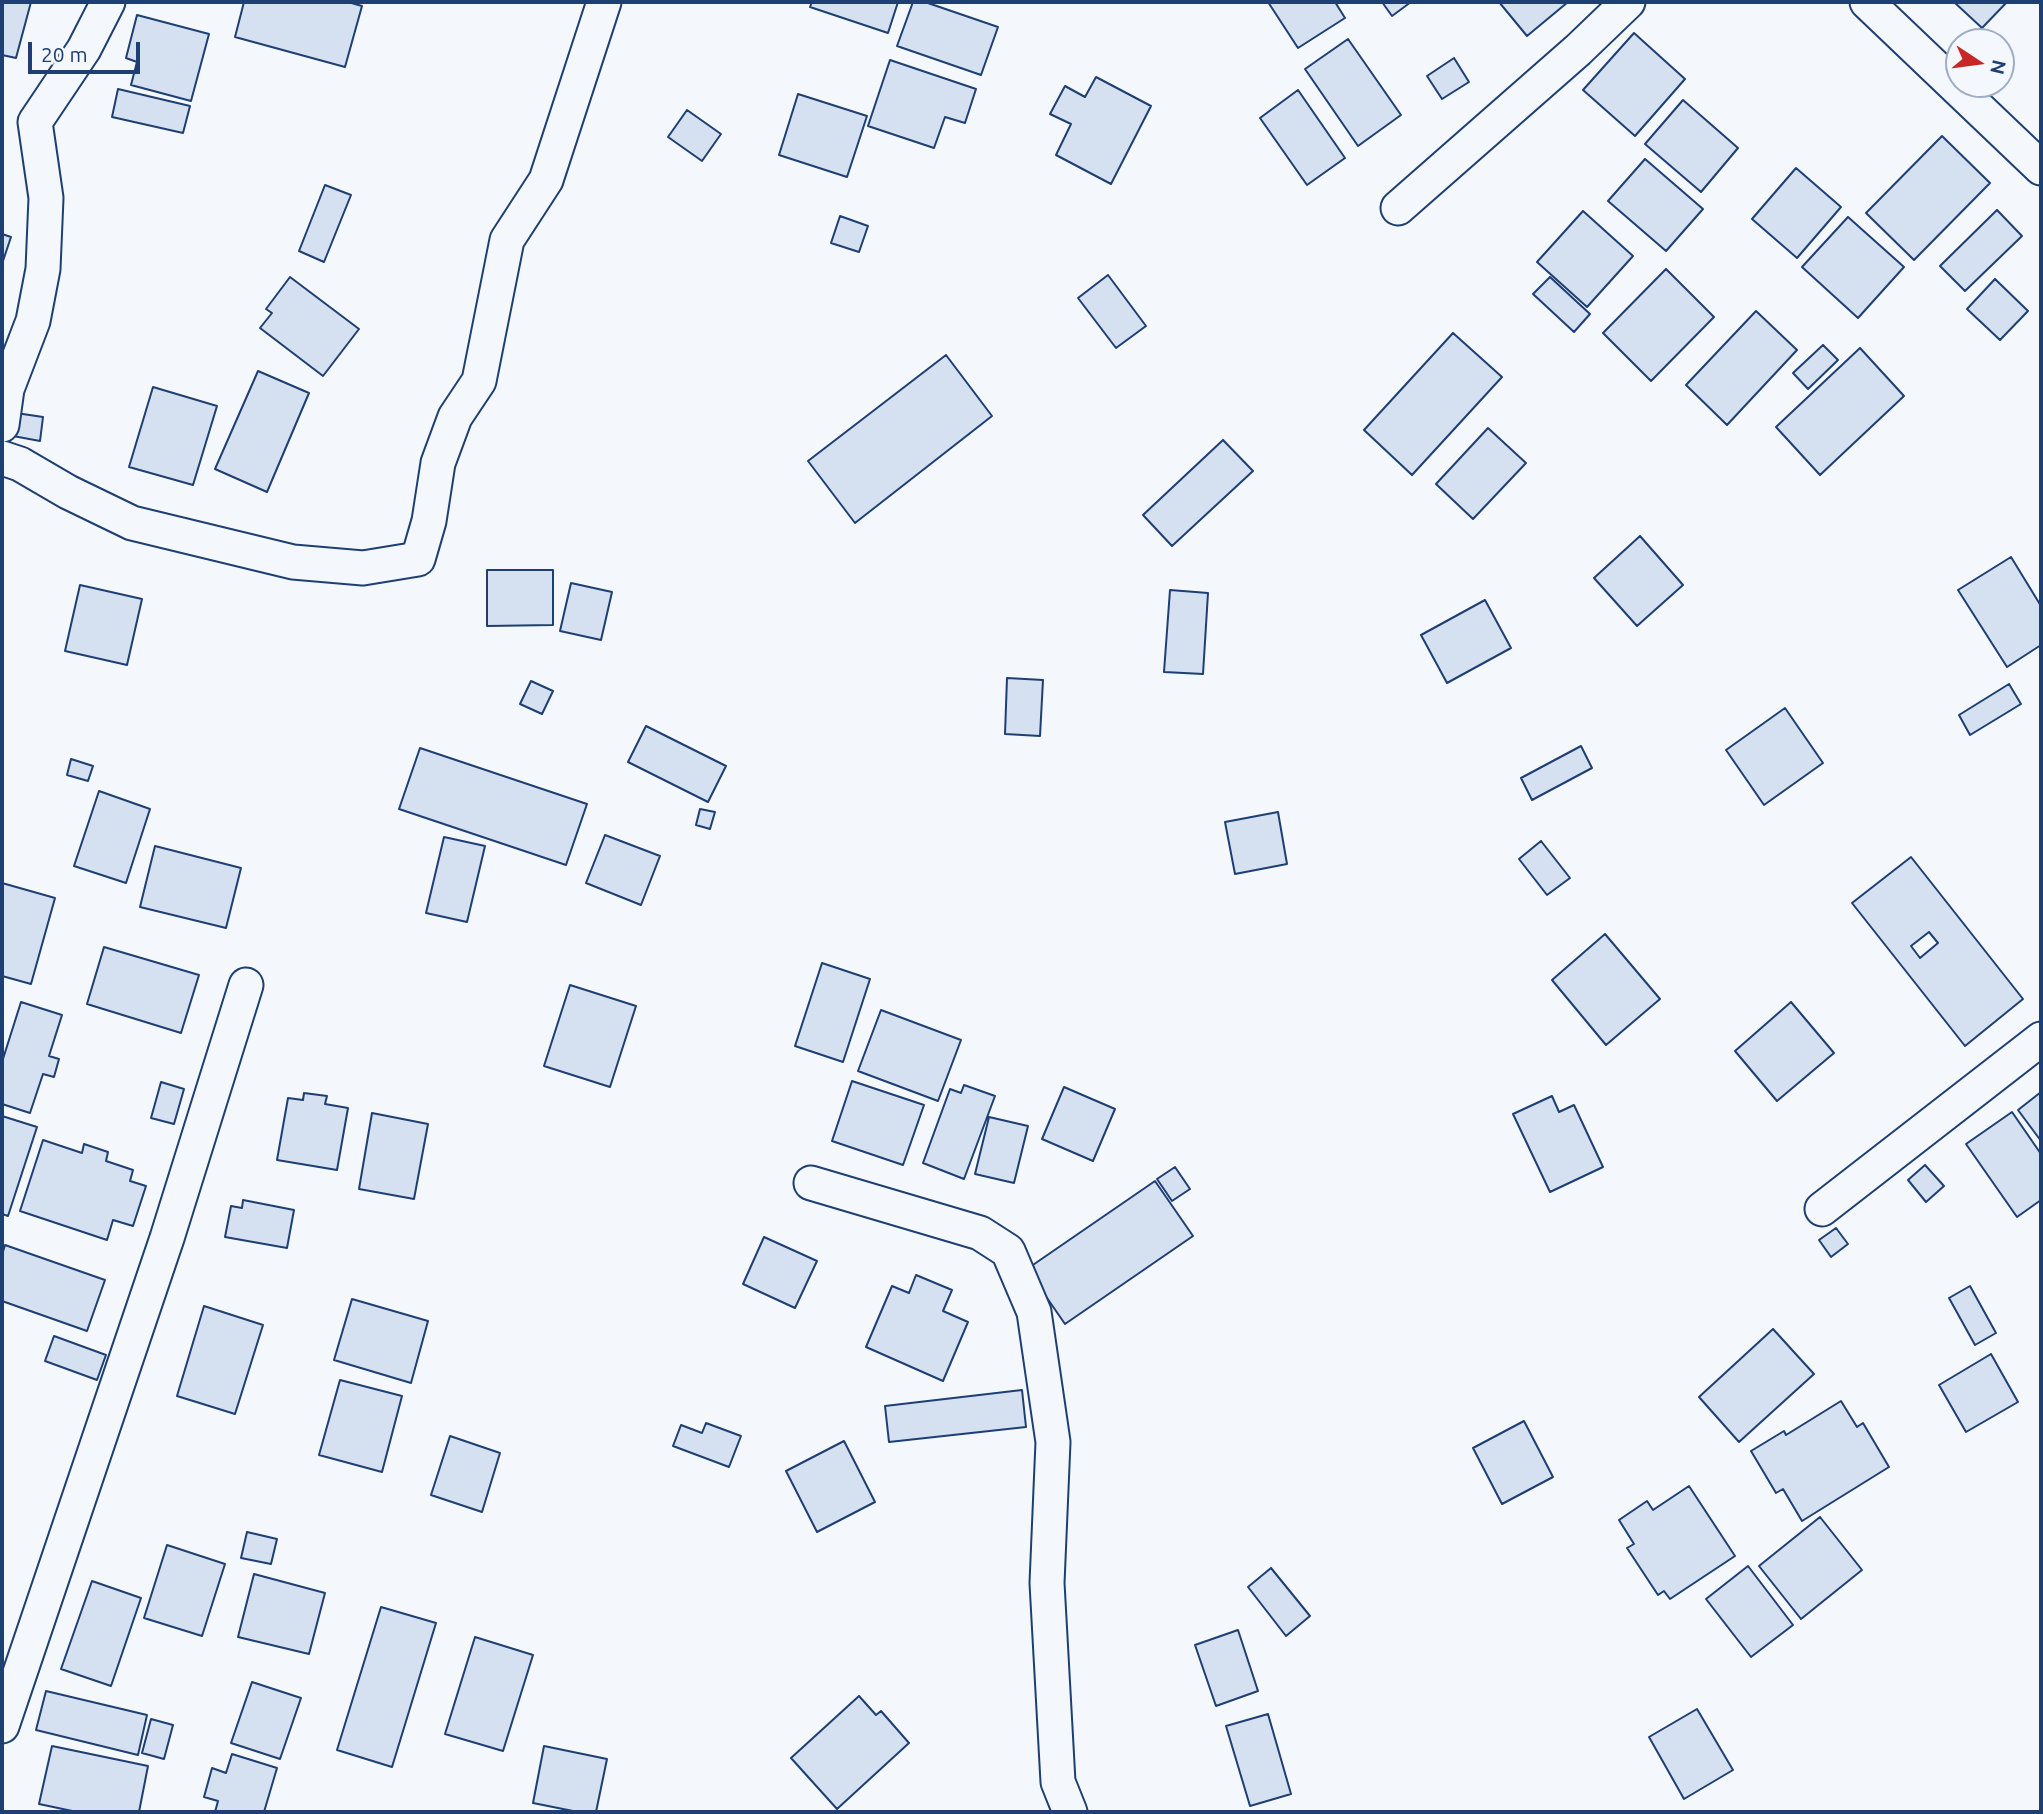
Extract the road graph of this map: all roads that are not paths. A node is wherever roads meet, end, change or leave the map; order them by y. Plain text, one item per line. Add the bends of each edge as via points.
1 (108, 2) edge
2 (604, 2) edge
3 (1628, 2) edge
4 (1867, 2) edge
5 (2041, 168) edge
6 (1398, 208) dead end
7 (2, 425) edge
8 (2, 458) edge
9 (246, 985) dead end
10 (2041, 1039) edge
11 (811, 1184) dead end
12 (1822, 1209) dead end
13 (2, 1726) edge
14 (1070, 1812) edge

1 - 7 street via 84,49 35,122 46,198 43,269 33,321 7,389
2 - 8 street via 546,180 507,240 479,382 455,417 438,463 418,559 363,568 293,562 132,523
3 - 6 street
4 - 5 street
9 - 13 street via 167,1238
10 - 12 street
11 - 14 street via 980,1233 1008,1251 1034,1312 1053,1442 1047,1583 1058,1782

